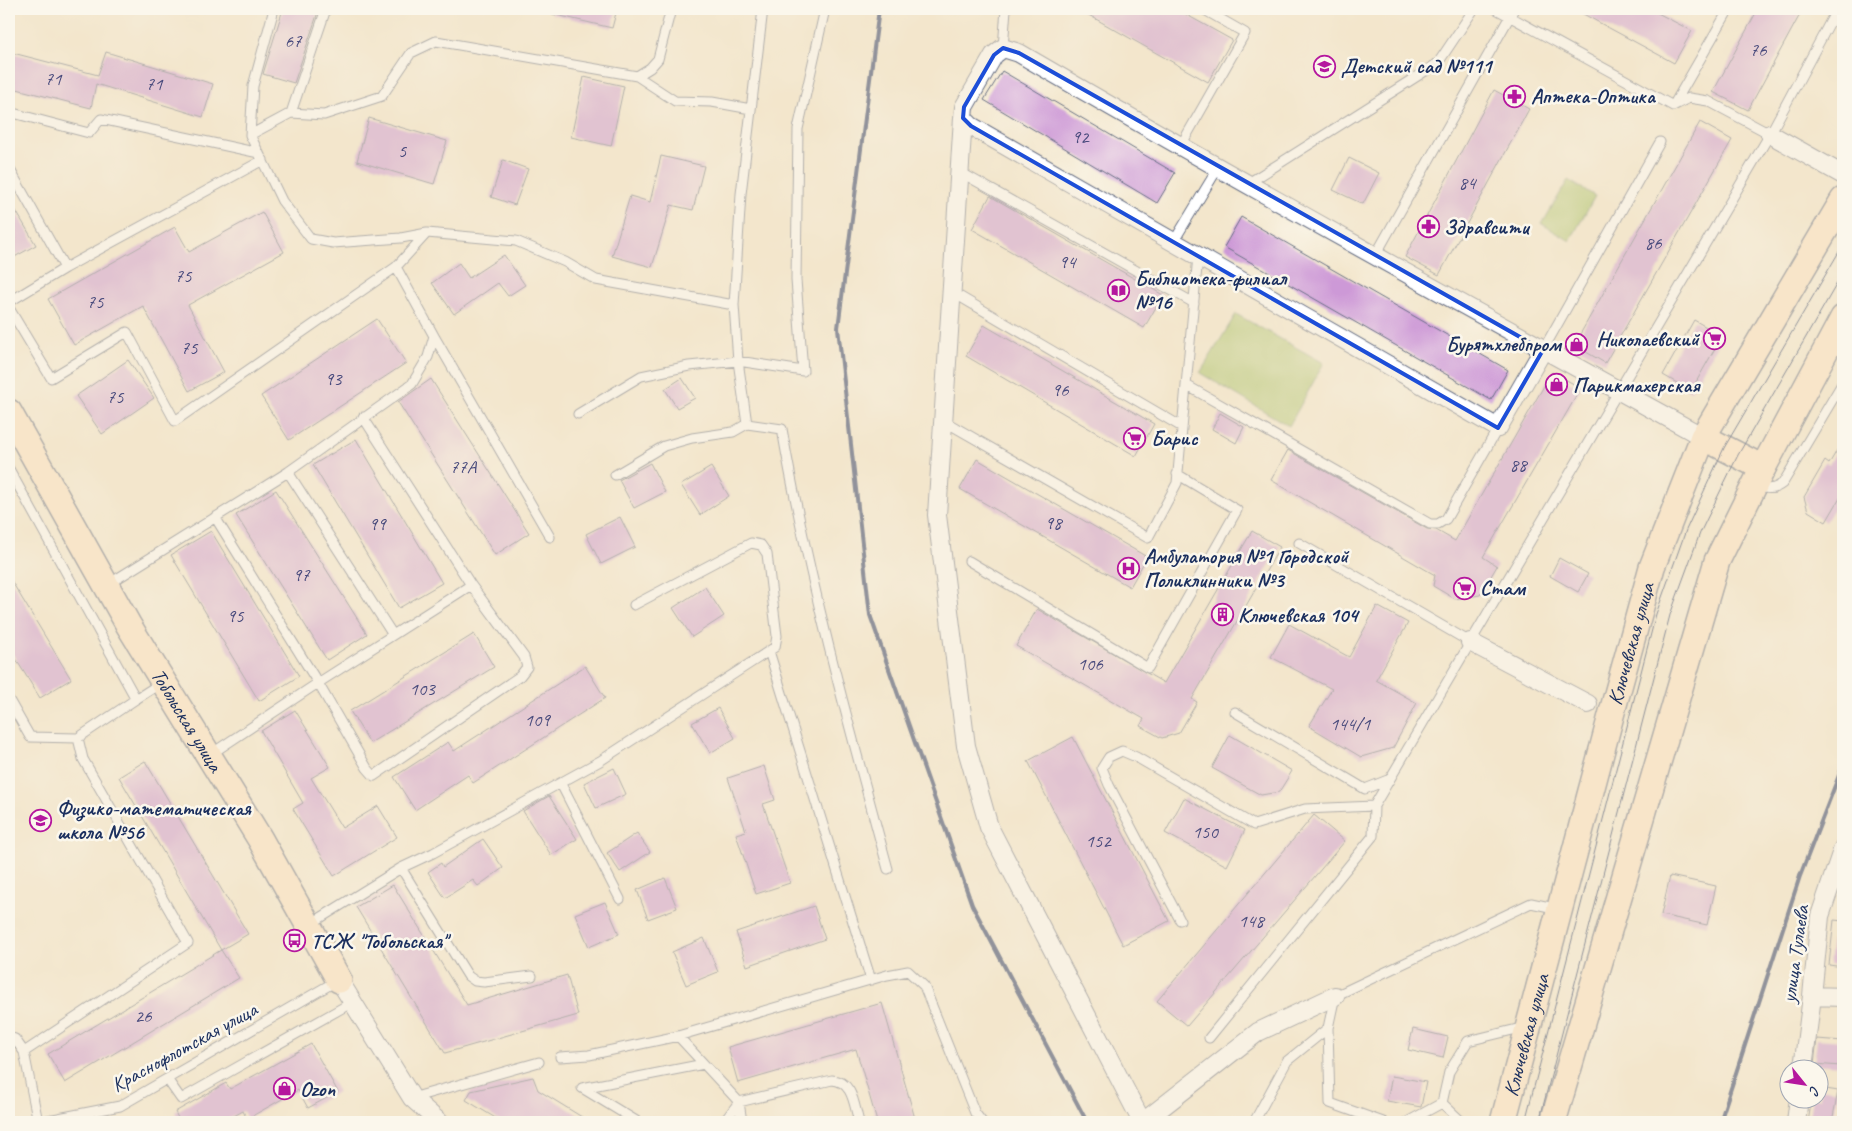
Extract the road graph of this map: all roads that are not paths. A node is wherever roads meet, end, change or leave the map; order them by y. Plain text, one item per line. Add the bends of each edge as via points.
1 (274, 9) edge
2 (326, 9) edge
3 (671, 9) edge
4 (763, 9) edge
5 (825, 9) edge
6 (1006, 9) edge
7 (1203, 9) edge
8 (1474, 9) edge
9 (1496, 9) edge
10 (1729, 9) edge
11 (1837, 9) edge
12 (1512, 12) edge
13 (1003, 48) junction
14 (637, 76) junction
15 (1673, 106) junction
16 (751, 109) junction
17 (9, 112) edge
18 (291, 113) junction
19 (964, 118) junction
20 (1770, 134) junction
21 (250, 135) junction
22 (1660, 142) dead end
23 (1180, 147) junction
24 (261, 157) junction
25 (9, 168) edge
26 (1218, 168) junction
27 (960, 172) junction
28 (1843, 176) edge
29 (1247, 184) junction
30 (1843, 200) edge
31 (427, 234) junction
32 (1174, 241) junction
33 (1198, 255) junction
34 (1375, 256) junction
35 (396, 267) junction
36 (65, 268) junction
37 (952, 292) junction
38 (9, 302) edge
39 (1194, 303) junction
40 (734, 305) junction
41 (9, 308) edge
42 (1841, 328) edge
43 (434, 336) junction
44 (1543, 350) junction
45 (738, 361) junction
46 (1843, 382) edge
47 (1186, 385) junction
48 (1620, 392) junction
49 (9, 412) edge
50 (578, 414) dead end
51 (363, 417) junction
52 (944, 422) junction
53 (747, 424) junction
54 (1182, 427) junction
55 (1498, 428) junction
56 (1703, 437) junction
57 (9, 469) edge
58 (288, 472) junction
59 (1178, 474) junction
60 (615, 475) dead end
61 (1758, 477) junction
62 (215, 517) junction
63 (550, 537) dead end
64 (1299, 543) dead end
65 (968, 562) dead end
66 (106, 585) junction
67 (471, 585) junction
68 (634, 605) dead end
69 (393, 635) junction
70 (1470, 642) junction
71 (769, 651) junction
72 (163, 682) junction
73 (318, 683) junction
74 (136, 699) junction
75 (9, 700) edge
76 (1600, 708) junction
77 (1235, 712) dead end
78 (78, 738) junction
79 (208, 755) junction
80 (1390, 779) junction
81 (561, 784) junction
82 (1374, 806) junction
83 (1843, 848) edge
84 (401, 868) junction
85 (888, 869) dead end
86 (620, 899) dead end
87 (1559, 909) junction
88 (1180, 920) dead end
89 (307, 926) junction
90 (532, 976) dead end
91 (339, 980) junction
92 (871, 980) junction
93 (1335, 996) junction
94 (1812, 996) junction
95 (1843, 997) edge
96 (351, 1002) junction
97 (1528, 1027) junction
98 (1328, 1028) junction
99 (678, 1036) junction
100 (9, 1037) edge
101 (1209, 1038) dead end
102 (24, 1052) junction
103 (560, 1057) dead end
104 (1804, 1058) edge
105 (539, 1062) dead end
106 (704, 1064) junction
107 (167, 1078) junction
108 (412, 1098) junction
109 (739, 1102) junction
110 (1442, 1103) junction
111 (1798, 1108) edge
112 (38, 1122) edge
113 (438, 1122) edge
114 (638, 1122) edge
115 (724, 1122) edge
116 (742, 1122) edge
117 (859, 1122) edge
118 (982, 1122) edge
119 (1142, 1122) edge
120 (1254, 1122) edge
121 (1383, 1122) edge
122 (1407, 1122) edge
123 (1462, 1122) edge
124 (1503, 1122) edge
125 (1553, 1122) edge
126 (1796, 1122) edge

1 - 21 lane via 253,86
2 - 18 lane
3 - 14 lane via 658,59
4 - 16 lane
5 - 45 lane via 798,129 796,280 803,371
6 - 13 lane
7 - 23 lane via 1246,33
8 - 29 lane via 1438,62
9 - 12 lane
10 - 15 lane
11 - 20 lane
12 - 15 lane
12 - 34 lane
13 - 19 street via 994,55 964,107
13 - 23 street via 1019,53
14 - 16 lane via 675,102 712,102
14 - 18 lane via 436,42 410,53 382,96 324,114
15 - 20 lane via 1689,98 1708,101
16 - 40 lane via 741,194
17 - 24 lane via 89,132 101,119
18 - 21 lane
19 - 27 street
19 - 32 street via 971,126
20 - 28 street
20 - 48 lane
21 - 24 lane
22 - 44 lane
23 - 26 street
24 - 31 lane via 282,201 311,239 333,243
24 - 36 lane
25 - 36 lane
26 - 29 street
26 - 32 lane
27 - 37 street
27 - 39 lane
29 - 34 street
30 - 56 main road, Ключевская улица
31 - 35 lane
31 - 40 lane via 516,241 565,262 596,280
32 - 33 street
33 - 39 lane
33 - 55 street
34 - 44 street
35 - 41 lane via 175,421 127,332 51,378
35 - 43 lane
36 - 38 lane
37 - 52 street
37 - 54 lane
39 - 47 lane
40 - 45 lane
42 - 61 main road
43 - 51 lane via 428,357 412,384
43 - 63 lane
44 - 48 street
44 - 55 street
45 - 50 lane via 689,366 641,376
45 - 53 lane
46 - 61 lane via 1783,483 1768,490
47 - 54 lane
47 - 55 lane via 1430,524 1438,524 1446,518
48 - 56 street
48 - 70 lane
49 - 66 main road, Тобольская улица
51 - 58 lane
51 - 67 lane
52 - 59 lane via 1148,538 1177,483
52 - 119 street via 937,515 966,746 989,827
53 - 60 lane via 733,432 664,446
53 - 85 lane via 782,429 838,687
54 - 59 lane
56 - 61 main road
56 - 76 main road, Ключевская улица
57 - 74 lane
58 - 62 lane
58 - 69 lane
59 - 65 lane via 1237,510 1148,668
61 - 125 main road via 1716,561
62 - 66 lane
62 - 73 lane
64 - 70 lane
66 - 72 main road, Тобольская улица
67 - 69 lane
67 - 73 lane via 524,656 527,667 520,676 374,776
68 - 71 lane via 751,543 761,545 767,554 776,636 775,647
69 - 73 lane
70 - 76 street
70 - 80 lane
71 - 81 lane
71 - 92 lane
72 - 74 lane
72 - 79 main road, Тобольская улица
73 - 79 lane
74 - 78 lane
75 - 78 lane via 30,737
76 - 87 main road, Ключевская улица
77 - 80 lane via 1365,789
78 - 102 lane via 83,759 188,943
79 - 89 main road, Тобольская улица via 260,839
80 - 82 lane
81 - 84 lane
81 - 86 lane
82 - 88 lane via 1305,809 1254,825 1136,757 1122,751 1109,757 1102,768 1109,785
82 - 101 lane via 1373,836
83 - 94 street, улица Тулаева via 1820,916
84 - 89 lane
84 - 90 lane via 468,976 475,982
87 - 93 lane via 1531,903
87 - 97 main road, Ключевская улица
89 - 91 main road, Тобольская улица
91 - 96 street, Тобольская улица
91 - 107 lane, Краснофлотская улица
92 - 99 lane
92 - 118 lane via 908,971 924,986 975,1113
93 - 98 lane
93 - 119 street via 1258,1032
94 - 95 street
94 - 104 street, улица Тулаева
96 - 107 lane via 181,1099
96 - 108 street, Тобольская улица
97 - 110 lane via 1468,1041 1449,1072
97 - 124 main road, Ключевская улица
98 - 120 lane via 1287,1061
98 - 121 lane via 1330,1103
99 - 103 lane via 589,1055
99 - 106 lane
100 - 102 lane via 15,1039
102 - 112 lane
105 - 108 lane
106 - 109 lane
106 - 114 lane via 582,1088
107 - 112 lane, Краснофлотская улица via 120,1106
108 - 113 street, Тобольская улица
109 - 115 lane
109 - 116 lane
109 - 117 lane via 840,1080 849,1087
110 - 122 lane
110 - 123 lane
111 - 126 street

